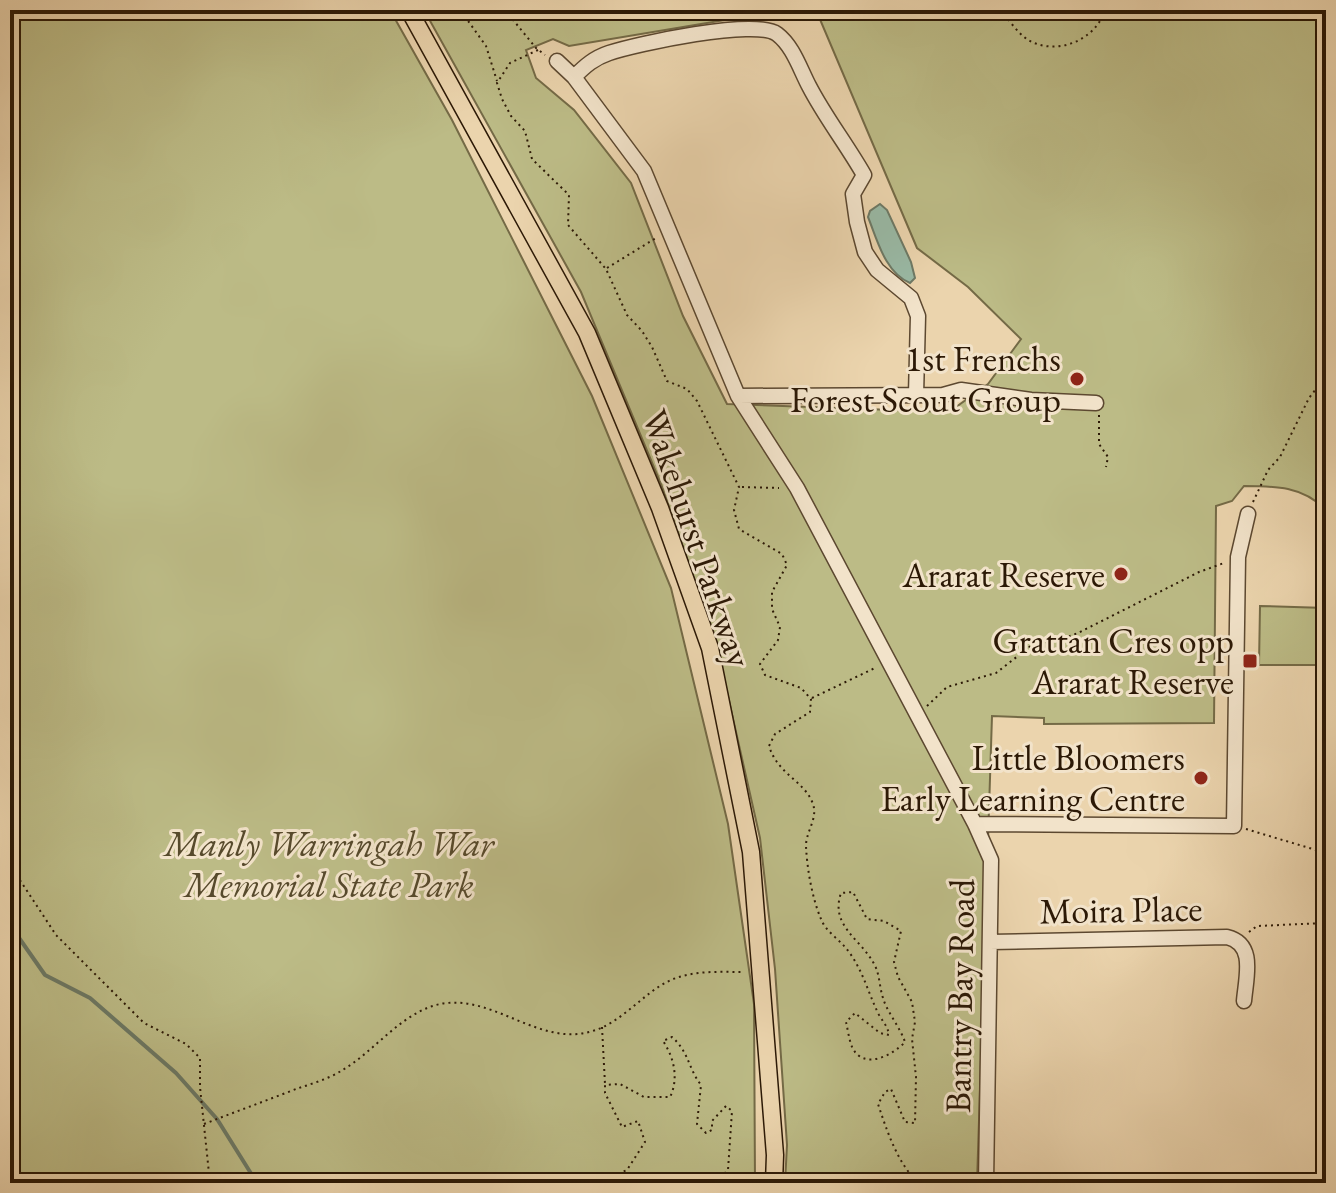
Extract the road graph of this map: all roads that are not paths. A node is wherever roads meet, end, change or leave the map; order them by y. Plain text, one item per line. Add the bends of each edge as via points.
1 (409, 10) edge
2 (557, 61) road end
3 (574, 77) junction
4 (916, 395) junction
5 (738, 396) junction
6 (1096, 403) road end
7 (1248, 514) road end
8 (975, 824) junction
9 (990, 942) junction
10 (1244, 1001) dead end
11 (774, 1183) edge
12 (986, 1183) edge

1 - 11 main road, Wakehurst Parkway via 587,333 660,508 710,648 751,852
2 - 3 street, Bantry Bay Road
3 - 4 street via 609,53 734,28 776,33 864,175 853,194 865,252 877,270 911,298 918,316
3 - 5 street, Bantry Bay Road via 644,171
4 - 5 street
4 - 6 street via 961,390
5 - 8 street, Bantry Bay Road via 797,488
7 - 8 street via 1238,557 1234,826
8 - 9 street, Bantry Bay Road via 991,860
9 - 10 street, Moira Place via 1227,937 1245,949
9 - 12 street, Bantry Bay Road

